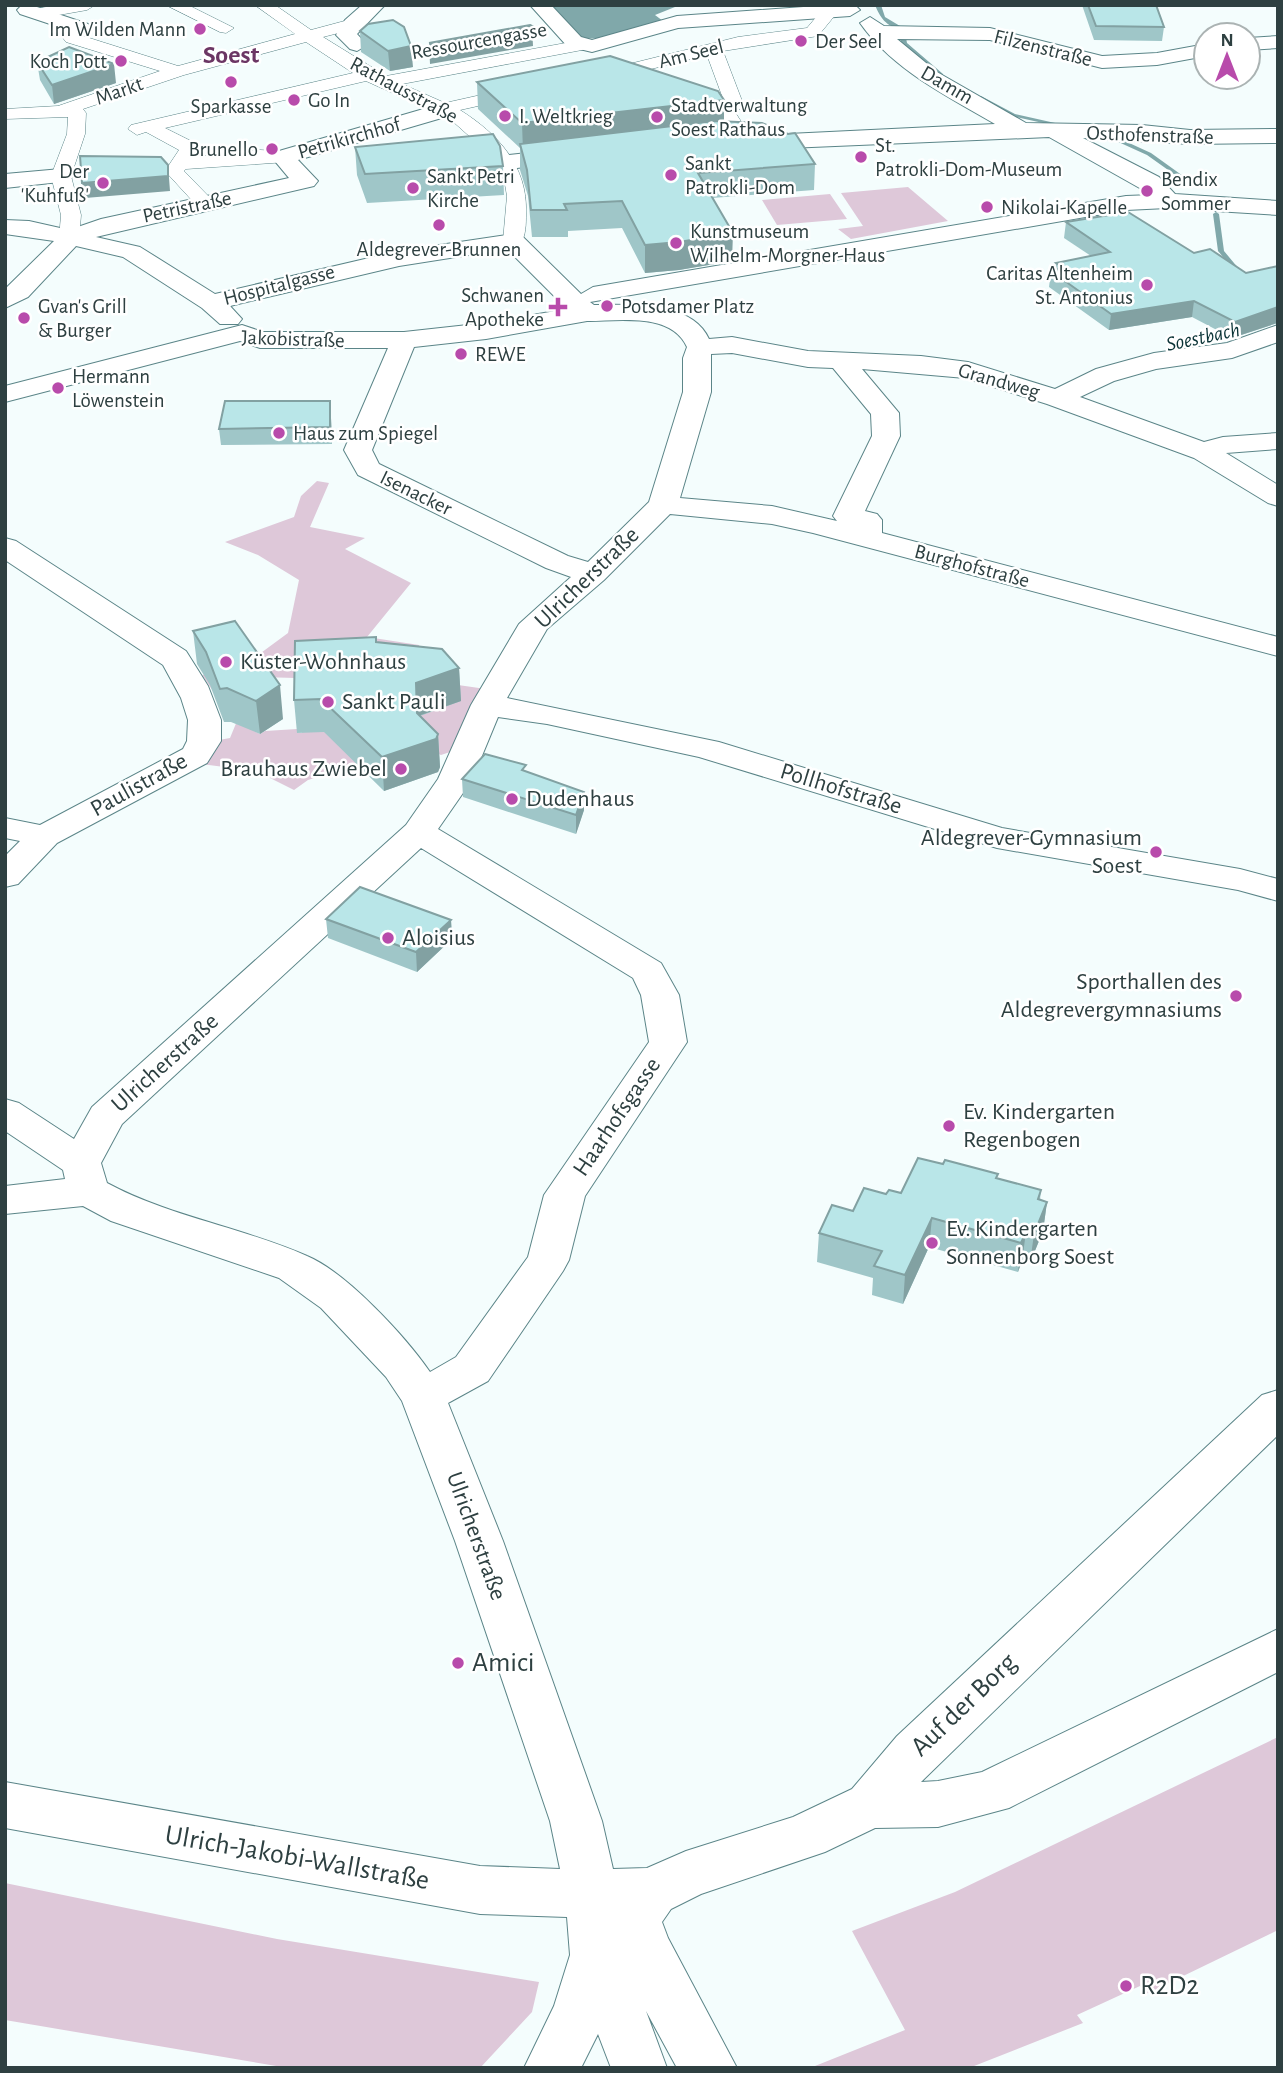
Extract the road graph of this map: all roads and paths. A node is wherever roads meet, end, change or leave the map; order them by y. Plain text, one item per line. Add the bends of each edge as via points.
1 (87, 5) edge
2 (174, 5) edge
3 (375, 5) edge
4 (540, 5) edge
5 (852, 8) edge
6 (269, 10) edge
7 (23, 13) edge
8 (828, 14) junction
9 (81, 28) joint
10 (226, 28) dead end
11 (880, 32) junction
12 (928, 32) junction
13 (355, 35) joint
14 (308, 37) junction
15 (582, 45) junction
16 (713, 48) junction
17 (1192, 53) edge
18 (953, 57) dead end
19 (178, 71) junction
20 (615, 74) junction
21 (376, 78) junction
22 (583, 79) edge
23 (546, 87) edge
24 (444, 110) junction
25 (725, 110) junction
26 (60, 111) junction
27 (5, 114) edge
28 (1021, 130) junction
29 (1053, 131) junction
30 (1278, 136) edge
31 (713, 137) edge
32 (742, 137) junction
33 (593, 152) edge
34 (287, 156) junction
35 (509, 162) junction
36 (181, 163) junction
37 (61, 176) junction
38 (5, 181) edge
39 (306, 181) joint
40 (1167, 201) junction
41 (205, 203) junction
42 (1278, 208) edge
43 (5, 227) edge
44 (69, 239) junction
45 (513, 241) junction
46 (5, 300) edge
47 (211, 303) junction
48 (580, 306) junction
49 (243, 333) junction
50 (1278, 333) edge
51 (404, 340) junction
52 (700, 346) junction
53 (846, 362) junction
54 (5, 394) edge
55 (1057, 398) junction
56 (1278, 441) edge
57 (1204, 452) junction
58 (1278, 497) edge
59 (663, 505) junction
60 (856, 526) junction
61 (5, 547) edge
62 (593, 574) junction
63 (1278, 647) edge
64 (486, 705) junction
65 (5, 828) edge
66 (418, 832) junction
67 (45, 836) junction
68 (5, 876) edge
69 (1278, 890) edge
70 (5, 1112) edge
71 (85, 1177) junction
72 (5, 1200) edge
73 (423, 1395) junction
74 (1278, 1407) edge
75 (1278, 1649) edge
76 (5, 1805) edge
77 (870, 1805) junction
78 (592, 1892) junction
79 (652, 1892) junction
80 (597, 1955) junction
81 (552, 2068) edge
82 (639, 2068) edge
83 (709, 2068) edge

1 - 7 street
2 - 10 street
3 - 13 street
4 - 15 street
5 - 8 street, Am Seel
5 - 11 street, Damm
6 - 14 street
7 - 9 street
8 - 15 street via 677,22
8 - 16 street, Am Seel via 812,32
9 - 19 street, Markt via 72,38
11 - 12 street, Filzenstraße
11 - 28 street, Damm via 929,77
12 - 17 street, Filzenstraße via 990,34 1102,62
12 - 18 street
13 - 14 street, Markt
14 - 19 street, Markt
14 - 21 street, Rathausstraße
15 - 21 street, Ressourcengasse
16 - 20 street, Am Seel
16 - 25 street via 735,106
19 - 26 street, Markt
20 - 22 street, Am Seel
20 - 25 street
21 - 24 street, Rathausstraße
21 - 36 street, Ressourcengasse via 142,127 188,147 189,154
23 - 24 street
24 - 34 street, Petrikirchhof
24 - 35 street, Rathausstraße via 456,115
25 - 32 street
26 - 27 street, Markt
26 - 37 street via 77,113 76,134
28 - 29 street, Osthofenstraße
28 - 32 street, Osthofenstraße via 788,141
29 - 30 street, Osthofenstraße
29 - 40 street via 1151,182
31 - 32 street, Osthofenstraße
33 - 35 street
34 - 36 street
34 - 39 street, Petrikirchhof via 285,160
35 - 45 street via 517,214
36 - 41 street via 174,171
37 - 38 street
37 - 44 street via 71,215
39 - 41 street, Petristraße
40 - 42 street
40 - 48 street via 1126,202
41 - 44 street, Petristraße via 113,222
43 - 44 street
44 - 46 street via 19,292
44 - 47 street via 131,253
45 - 47 street, Hospitalgasse via 405,256
45 - 48 street
47 - 49 street
48 - 51 street, Jakobistraße via 486,331
48 - 52 street via 679,321 692,330
49 - 51 street, Jakobistraße via 260,340
49 - 54 street, Jakobistraße
50 - 55 street via 1210,356 1154,361 1105,375
51 - 62 street, Isenacker via 358,450 368,469 557,562
52 - 53 street, Grandweg via 732,345
52 - 59 street, Ulricherstraße via 697,392
53 - 55 street, Grandweg via 968,370
53 - 60 street via 846,368 885,413 887,436
55 - 57 street, Grandweg
56 - 57 street via 1223,445
57 - 58 street, Grandweg
59 - 60 street, Burghofstraße
59 - 62 street, Ulricherstraße
60 - 63 street, Burghofstraße
61 - 67 street, Paulistraße via 175,658 203,715 204,741 195,756
62 - 64 street, Ulricherstraße via 535,624
64 - 66 street, Ulricherstraße via 456,779
64 - 69 street, Pollhofstraße via 707,749 997,838
65 - 67 street
66 - 71 street, Ulricherstraße via 106,1116
66 - 73 street, Haarhofsgasse via 648,971 660,995 668,1042 565,1195 548,1260 472,1369
67 - 68 street, Paulistraße
70 - 71 street
71 - 72 street
71 - 73 street, Ulricherstraße via 126,1211 294,1267 336,1297 402,1365
73 - 78 street, Ulricherstraße via 564,1788
74 - 77 street, Auf der Borg via 915,1751
75 - 77 street via 991,1792 938,1804
76 - 78 street, Ulrich-Jakobi-Wallstraße via 480,1890
77 - 79 street, Auf der Borg via 806,1836 686,1875
78 - 79 street, Auf der Borg
78 - 80 street, Ulricherstraße
79 - 83 street via 633,1918 652,1971
80 - 81 street via 580,2012
80 - 82 street

